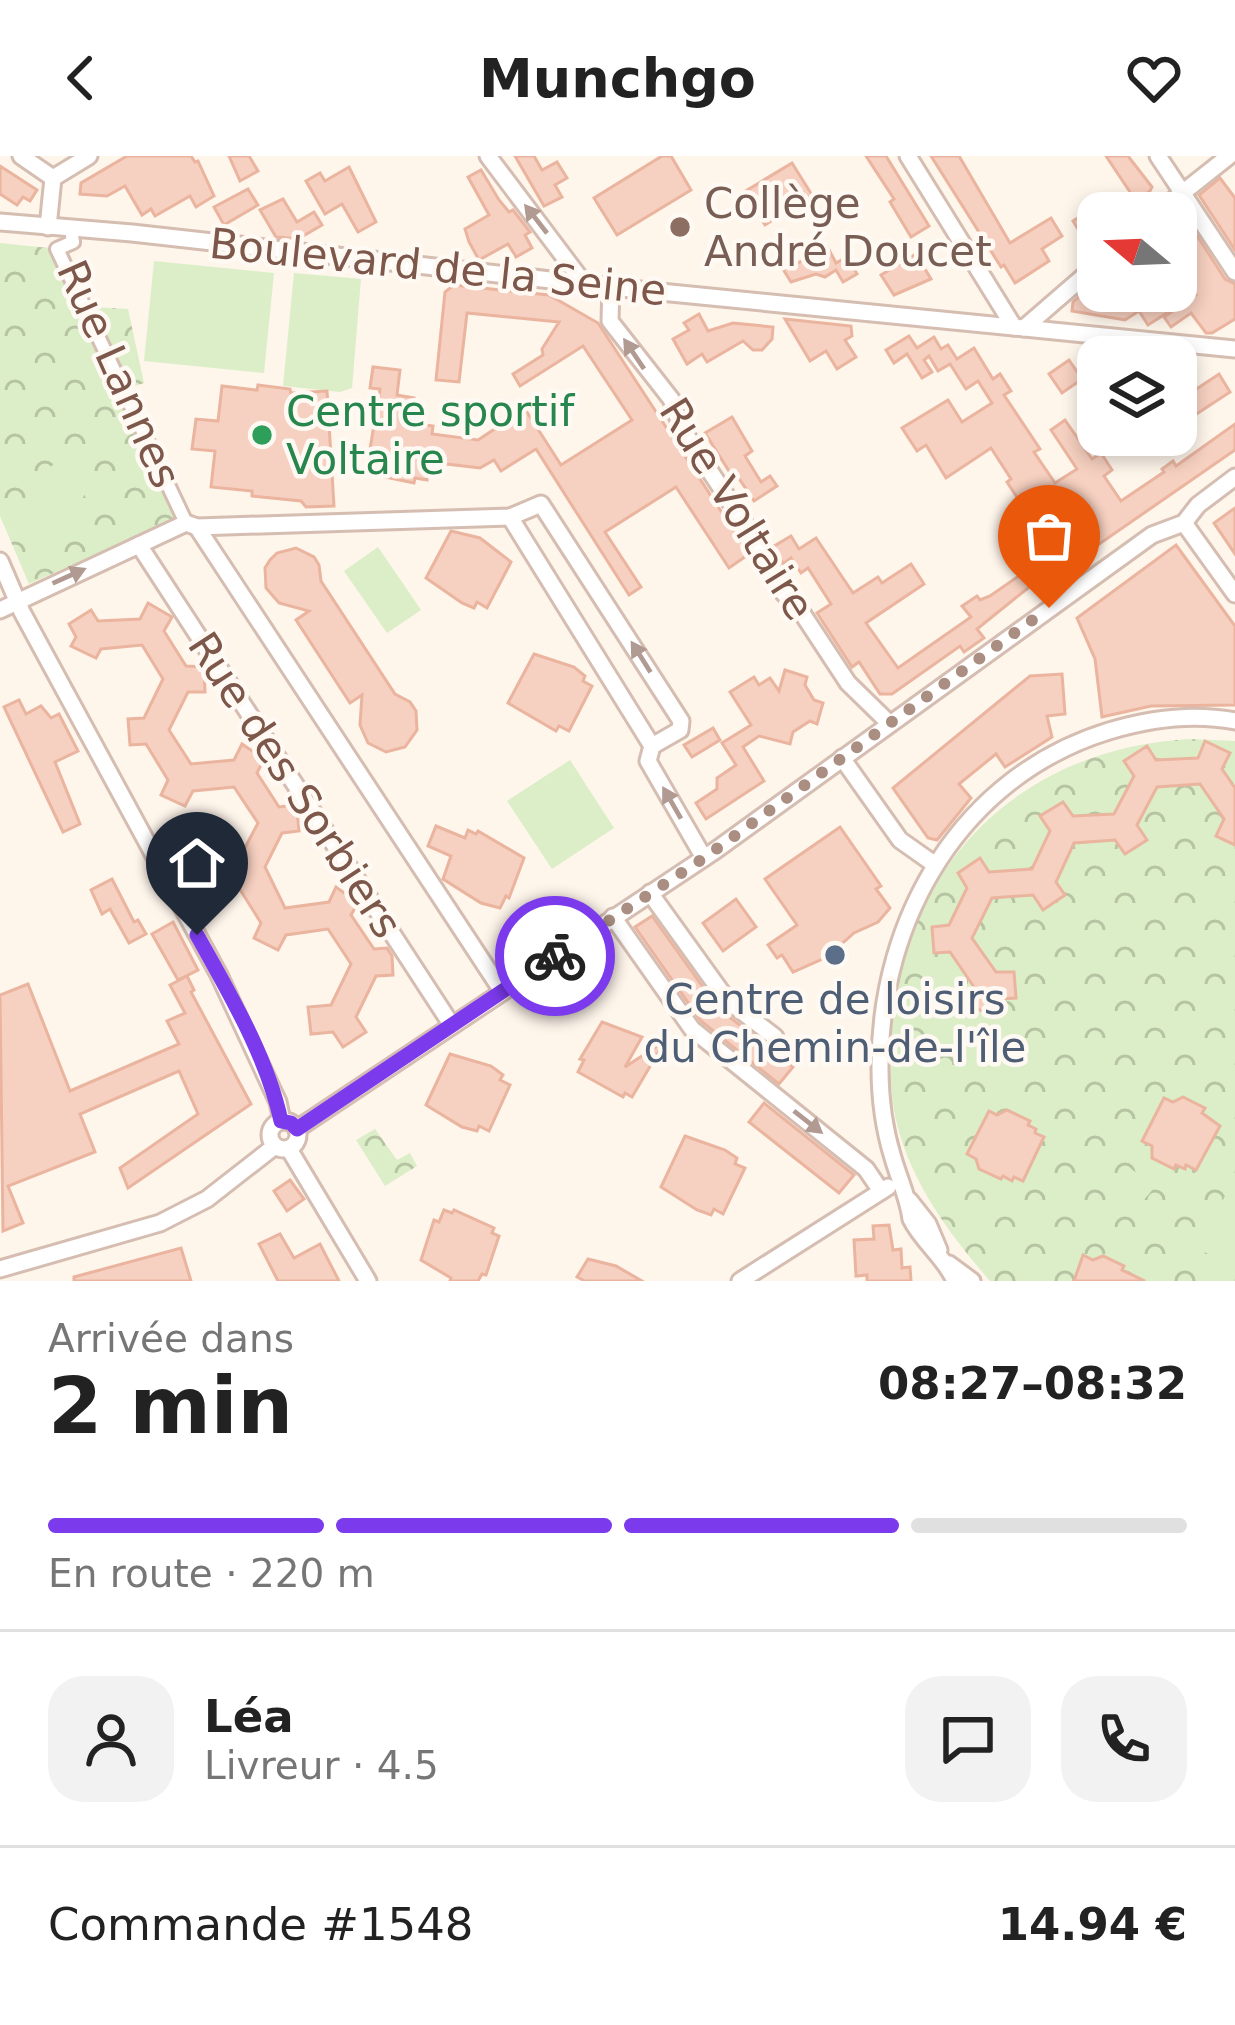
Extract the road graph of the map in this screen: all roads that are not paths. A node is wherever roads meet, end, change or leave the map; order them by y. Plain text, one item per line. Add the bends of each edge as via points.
1 (21, 156) edge
2 (89, 156) edge
3 (488, 156) edge
4 (908, 156) edge
5 (1158, 156) edge
6 (1229, 156) edge
7 (53, 178) junction
8 (1182, 191) junction
9 (0, 222) edge
10 (48, 227) junction
11 (71, 229) junction
12 (1235, 272) edge
13 (1077, 281) edge
14 (583, 282) junction
15 (611, 286) junction
16 (1019, 327) junction
17 (1235, 350) edge
18 (1235, 477) edge
19 (510, 518) junction
20 (1184, 523) junction
21 (192, 525) junction
22 (139, 545) junction
23 (0, 560) edge
24 (1235, 593) edge
25 (17, 602) junction
26 (0, 610) edge
27 (1235, 721) edge
28 (889, 723) junction
29 (652, 746) junction
30 (842, 758) junction
31 (704, 858) junction
32 (934, 864) junction
33 (650, 893) junction
34 (613, 917) junction
35 (502, 991) junction
36 (451, 1024) junction
37 (775, 1037) dead end
38 (289, 1125) junction
39 (282, 1148) junction
40 (892, 1156) junction
41 (866, 1169) junction
42 (901, 1181) junction
43 (881, 1191) junction
44 (944, 1257) junction
45 (0, 1269) edge
46 (368, 1281) edge
47 (740, 1281) edge
48 (956, 1281) edge
49 (972, 1281) edge

1 - 7 street
2 - 7 street
14 -> 3 street
4 - 16 street
5 - 8 street
6 - 8 street
7 - 10 street
8 - 12 street
9 - 10 street, Boulevard de la Seine
10 - 11 street, Boulevard de la Seine
11 - 14 street, Boulevard de la Seine
11 - 21 street, Rue Lannes via 73,242 56,249
13 - 16 street
14 - 15 street, Boulevard de la Seine
15 - 16 street, Boulevard de la Seine
28 -> 15 street, Rue Voltaire via 778,587 671,399 610,321
16 - 17 street, Boulevard de la Seine
18 - 20 street
19 - 21 street
19 - 29 street
29 -> 19 street via 682,725 670,702 546,507 534,504
20 - 24 street
20 - 28 street via 1152,535
21 - 22 street
21 - 35 street, Rue des Sorbiers
25 -> 22 street
22 - 36 street, Rue des Sorbiers
23 - 25 street
25 - 26 street
25 - 38 street via 219,975
27 - 32 street via 1141,722 1081,741 1003,785
28 - 30 street
31 -> 29 street via 648,761
30 - 31 street
30 - 32 street via 900,840
31 - 33 street
32 - 40 street via 902,936 883,1015 881,1101
33 - 34 street
33 - 37 street via 727,1000
34 - 35 street
34 -> 41 street via 692,1029
35 - 36 street
36 - 38 street
38 - 39 street via 297,1141
38 - 39 street via 270,1135
39 - 45 street via 160,1223
39 - 46 street
40 - 41 street
40 - 42 street
41 - 43 street
42 - 43 street
42 - 44 street via 917,1232
43 - 47 street
44 - 48 street
44 - 49 street

